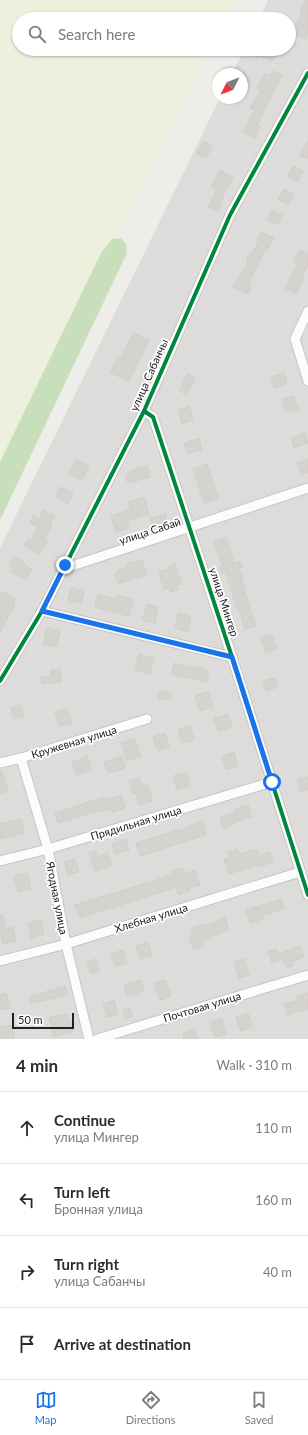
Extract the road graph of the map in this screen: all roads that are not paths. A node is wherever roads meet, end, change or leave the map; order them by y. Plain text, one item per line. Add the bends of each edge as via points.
1 (308, 73) edge
2 (308, 311) edge
3 (308, 381) edge
4 (144, 411) junction
5 (308, 488) edge
6 (190, 527) junction
7 (65, 565) junction
8 (42, 611) junction
9 (232, 657) junction
10 (0, 681) edge
11 (147, 719) dead end
12 (22, 758) junction
13 (0, 763) edge
14 (272, 782) junction
15 (48, 849) junction
16 (0, 861) edge
17 (300, 872) junction
18 (308, 895) edge
19 (66, 944) junction
20 (0, 961) edge
21 (308, 976) edge
22 (89, 1039) edge
23 (97, 1039) edge

1 - 4 street, улица Сабанчы via 230,215
2 - 3 street via 294,339
4 - 6 street, улица Мингер via 153,417
4 - 7 street, улица Сабанчы
5 - 6 street, улица Сабай
6 - 7 street, улица Сабай via 72,566
6 - 9 street, улица Мингер
7 - 8 street, улица Сабанчы
8 - 9 street
8 - 10 street, улица Сабанчы
9 - 14 street, улица Мингер
11 - 12 street, Кружевная улица
12 - 13 street, Кружевная улица
12 - 15 street, Ягодная улица
14 - 15 street, Прядильная улица
14 - 17 street, улица Мингер
15 - 16 street, Прядильная улица
15 - 19 street, Ягодная улица
17 - 18 street, улица Мингер
17 - 19 street, Хлебная улица
19 - 20 street, Хлебная улица
19 - 22 street, Ягодная улица
21 - 23 street, Почтовая улица

